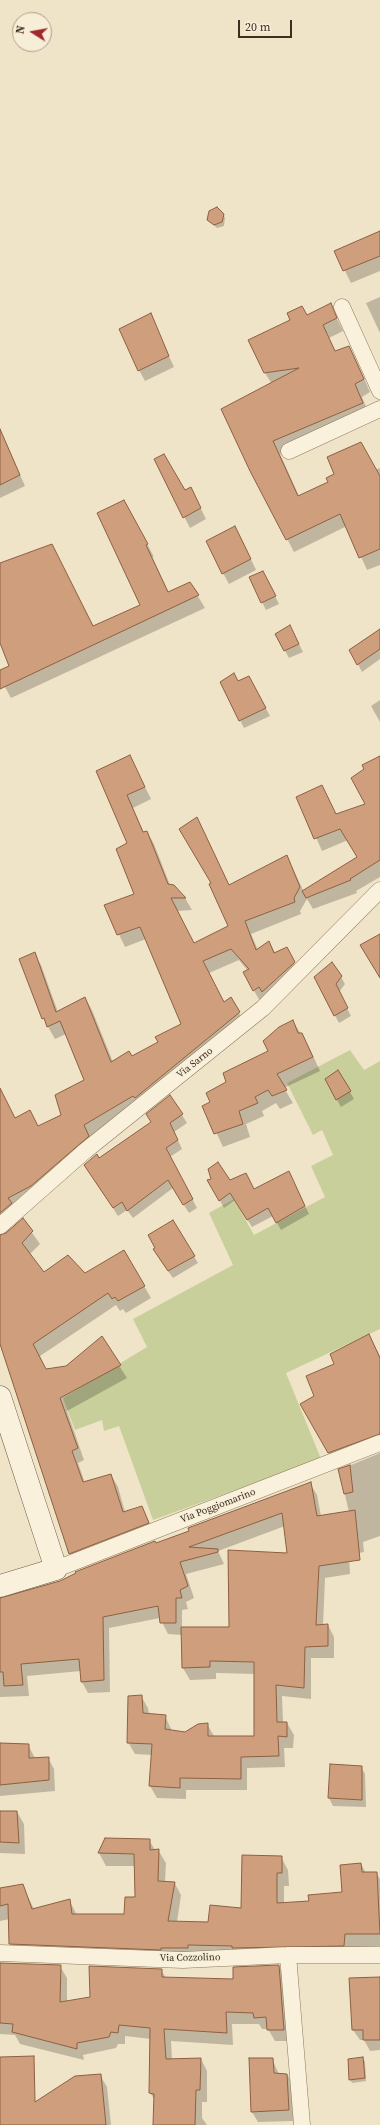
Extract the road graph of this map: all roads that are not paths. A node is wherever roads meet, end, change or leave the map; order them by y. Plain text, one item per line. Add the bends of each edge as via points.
1 (342, 307) dead end
2 (380, 391) edge
3 (380, 409) edge
4 (289, 451) dead end
5 (380, 890) edge
6 (0, 1226) edge
7 (0, 1396) edge
8 (380, 1443) edge
9 (56, 1569) junction
10 (0, 1586) edge
11 (0, 1953) edge
12 (288, 1955) junction
13 (380, 1955) edge
14 (302, 2125) edge

1 - 2 street
3 - 4 street
5 - 6 street, Via Sarno via 263,1008 85,1151
7 - 9 main road
8 - 9 street, Via Poggiomarino
9 - 10 main road
11 - 12 street, Via Cozzolino via 183,1960
12 - 13 street, Via Cozzolino
12 - 14 street

